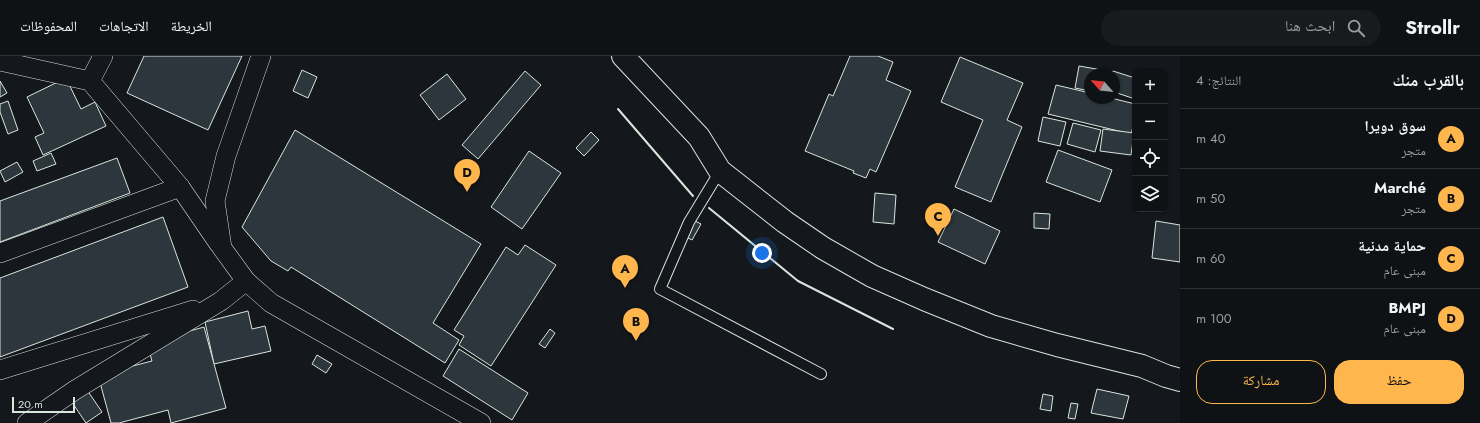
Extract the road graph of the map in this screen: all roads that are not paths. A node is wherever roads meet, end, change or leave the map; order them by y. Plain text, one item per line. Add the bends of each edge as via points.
1 (103, 56) edge
2 (261, 56) edge
3 (623, 56) edge
4 (0, 61) edge
5 (90, 81) junction
6 (720, 171) junction
7 (180, 187) junction
8 (222, 248) junction
9 (0, 253) edge
10 (246, 281) junction
11 (221, 301) junction
12 (1180, 364) edge
13 (1142, 366) junction
14 (0, 370) edge
15 (821, 374) dead end
16 (1180, 380) edge
17 (27, 423) edge
18 (481, 423) edge

1 - 5 street
2 - 8 street via 226,156 215,201
3 - 6 main road via 699,138
4 - 5 street
5 - 7 street
6 - 13 main road via 785,222 823,248 872,276 954,312 1023,336
6 - 15 lane via 689,222 660,289
7 - 8 street
7 - 9 street
8 - 10 street
10 - 11 street
10 - 18 street via 271,303
11 - 14 street
11 - 17 street via 75,390
12 - 13 main road
13 - 16 main road

